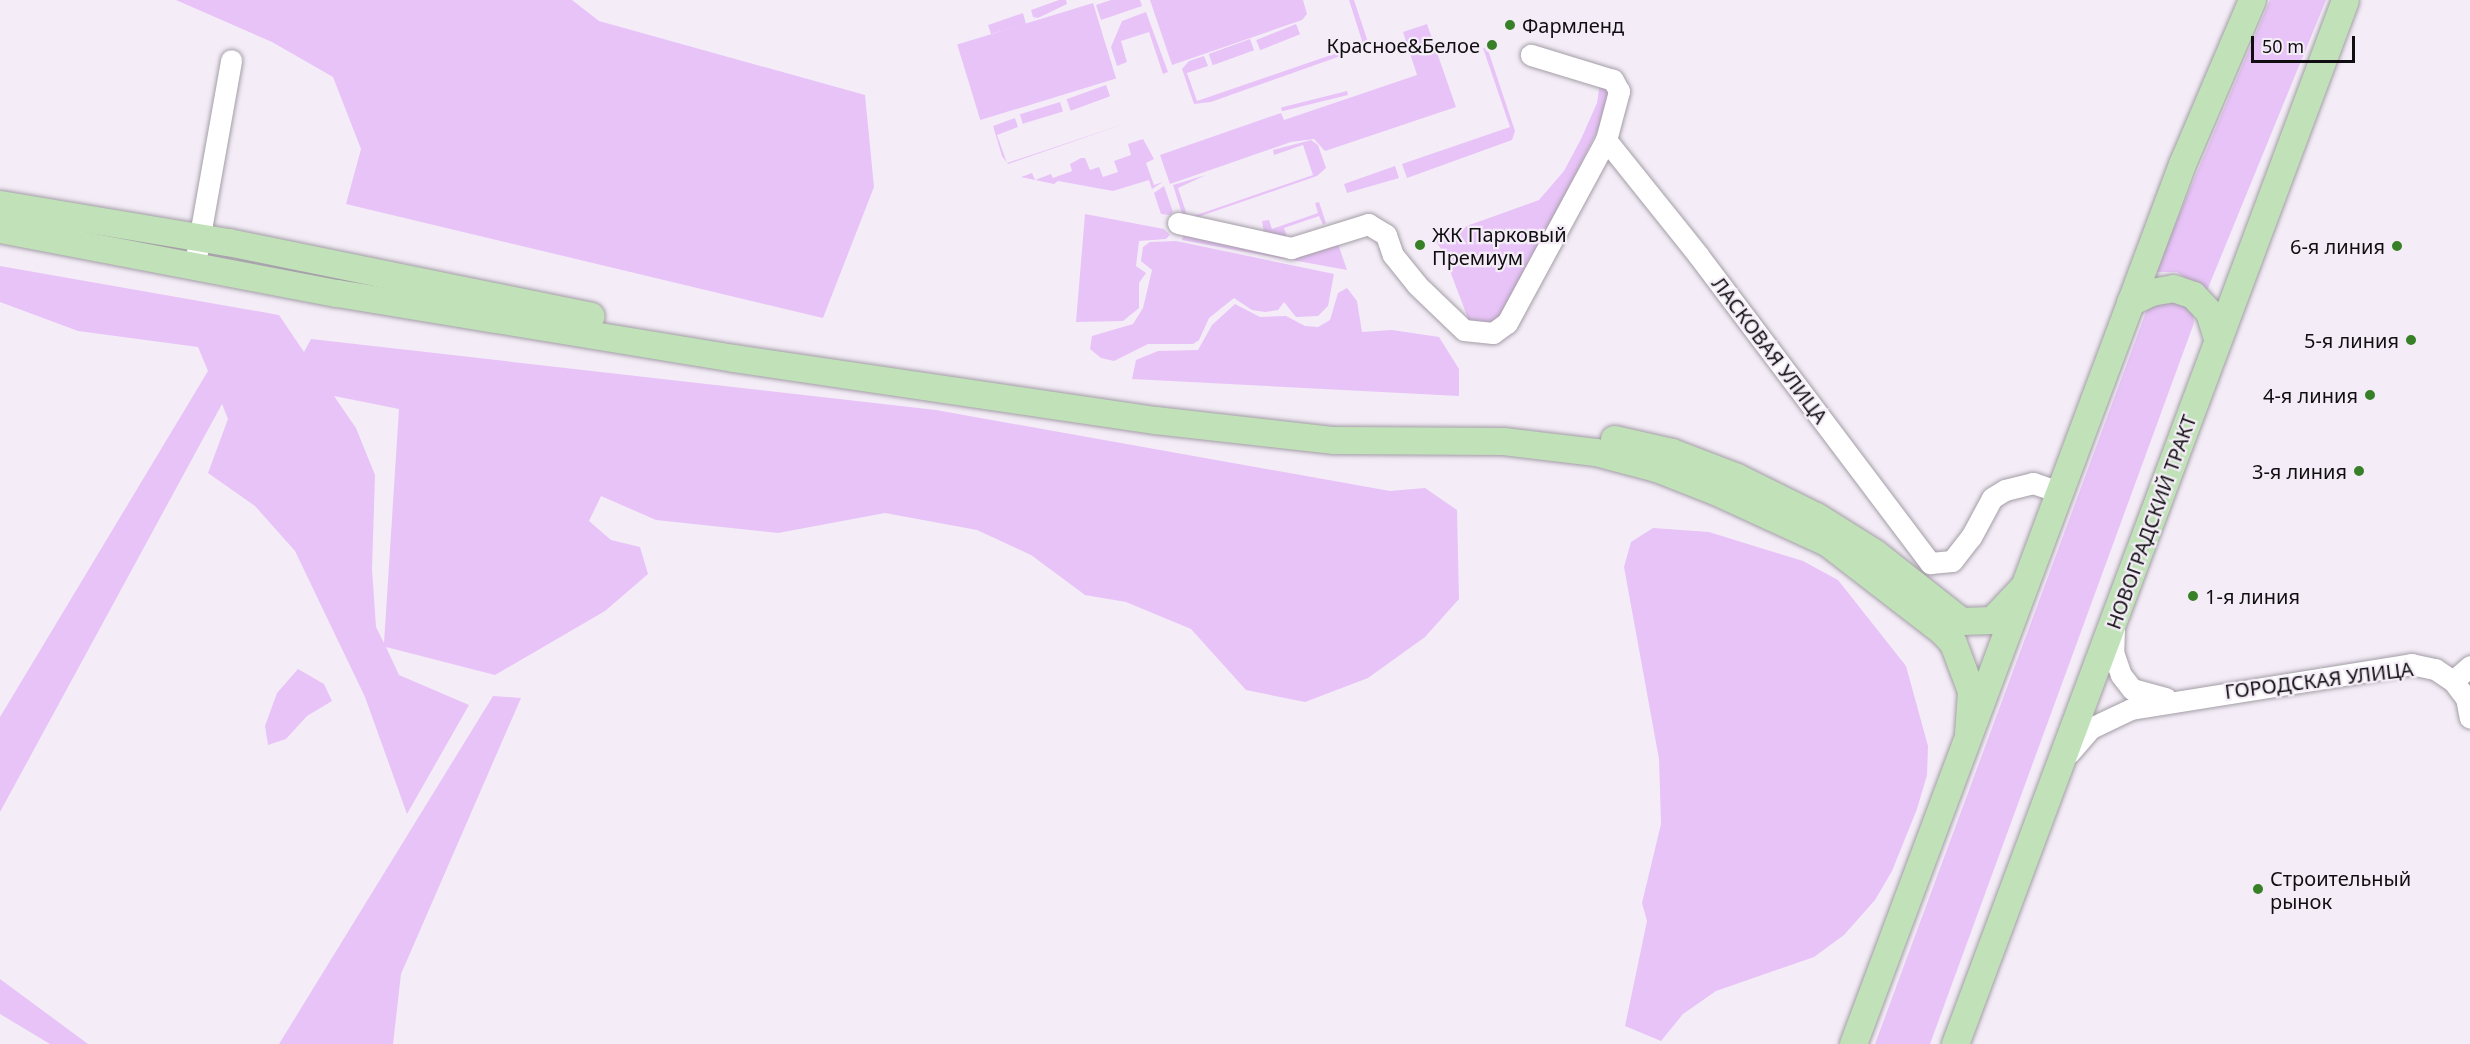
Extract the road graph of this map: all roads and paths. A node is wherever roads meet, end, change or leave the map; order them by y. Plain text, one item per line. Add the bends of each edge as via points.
1 (2252, 0) edge
2 (2345, 0) edge
3 (1531, 55) dead end
4 (231, 60) dead end
5 (1606, 140) junction
6 (0, 204) edge
7 (1178, 223) dead end
8 (0, 229) edge
9 (199, 237) junction
10 (195, 263) junction
11 (2130, 302) junction
12 (2217, 339) junction
13 (2059, 492) junction
14 (2022, 588) junction
15 (2114, 627) junction
16 (2470, 666) edge
17 (2453, 681) junction
18 (2176, 699) junction
19 (2470, 718) edge
20 (1968, 734) junction
21 (2064, 760) junction
22 (1853, 1044) edge
23 (1956, 1044) edge

1 - 11 main road via 2182,164
2 - 12 main road, НОВОГРАДСКИЙ ТРАКТ
3 - 5 street via 1613,80 1619,91
4 - 9 street
5 - 7 street via 1507,323 1493,333 1464,330 1393,255 1379,228 1368,224 1291,248
5 - 13 street, ЛАСКОВАЯ УЛИЦА via 1705,264 1930,563 1952,561 1971,537 1992,498 2005,490 2033,483
6 - 9 main road
8 - 10 main road
9 - 10 street
9 - 14 main road via 729,342 1032,388 1341,424 1504,424 1607,437 1672,452 1737,477 1816,516 1875,553 1961,621 1992,620
10 - 20 main road via 360,297 1144,418 1334,440 1503,441 1594,452 1656,468 1828,543 1942,631 1953,643 1971,691
11 - 12 main road via 2151,292 2173,288 2193,295 2209,312
11 - 13 main road
12 - 15 main road, НОВОГРАДСКИЙ ТРАКТ
13 - 14 main road
14 - 20 main road
15 - 18 street via 2114,652 2127,682 2150,696
15 - 21 main road, НОВОГРАДСКИЙ ТРАКТ
16 - 17 street
17 - 18 street, ГОРОДСКАЯ УЛИЦА via 2435,669 2411,664
17 - 19 street via 2466,699
18 - 21 street via 2110,717 2076,742
20 - 22 main road
21 - 23 main road, НОВОГРАДСКИЙ ТРАКТ

